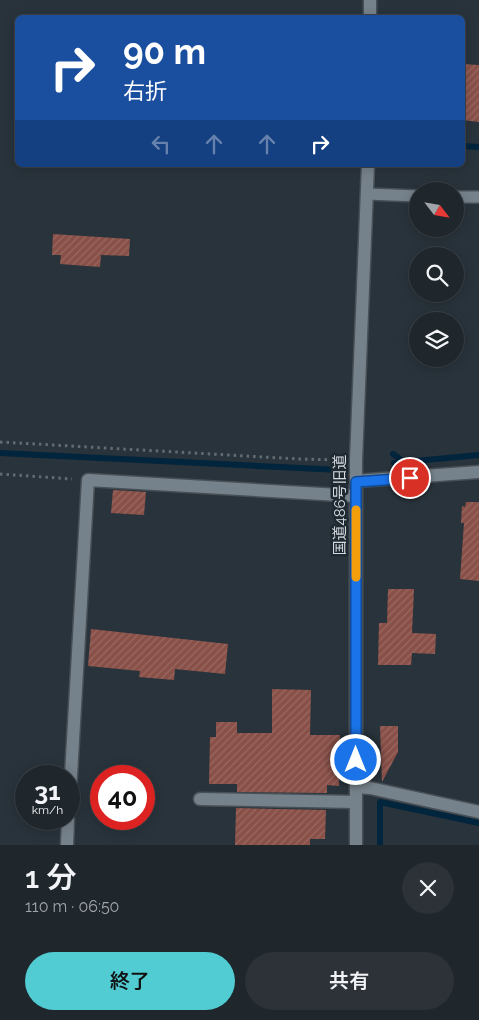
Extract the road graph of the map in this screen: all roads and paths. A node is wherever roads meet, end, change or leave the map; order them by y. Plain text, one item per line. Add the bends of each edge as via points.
1 (370, 0) edge
2 (370, 15) edge
3 (368, 167) edge
4 (367, 194) junction
5 (409, 196) edge
6 (464, 197) edge
7 (479, 197) edge
8 (0, 442) edge
9 (356, 460) junction
10 (479, 472) edge
11 (0, 474) edge
12 (88, 480) junction
13 (356, 482) junction
14 (356, 496) junction
15 (72, 765) edge
16 (356, 787) junction
17 (200, 798) dead end
18 (356, 802) junction
19 (479, 812) edge
20 (68, 830) edge
21 (67, 845) edge
22 (356, 845) edge

1 - 2 street
3 - 4 street, 国道486号旧道
4 - 5 lane
4 - 9 street, 国道486号旧道
6 - 7 lane
8 - 9 path
9 - 13 street, 国道486号旧道
10 - 13 street
11 - 12 path
12 - 14 street
12 - 15 street
13 - 14 street, 国道486号旧道
14 - 16 street, 国道486号旧道
16 - 18 street, 国道486号旧道
16 - 19 street
17 - 18 street
18 - 22 street, 国道486号旧道
20 - 21 street

